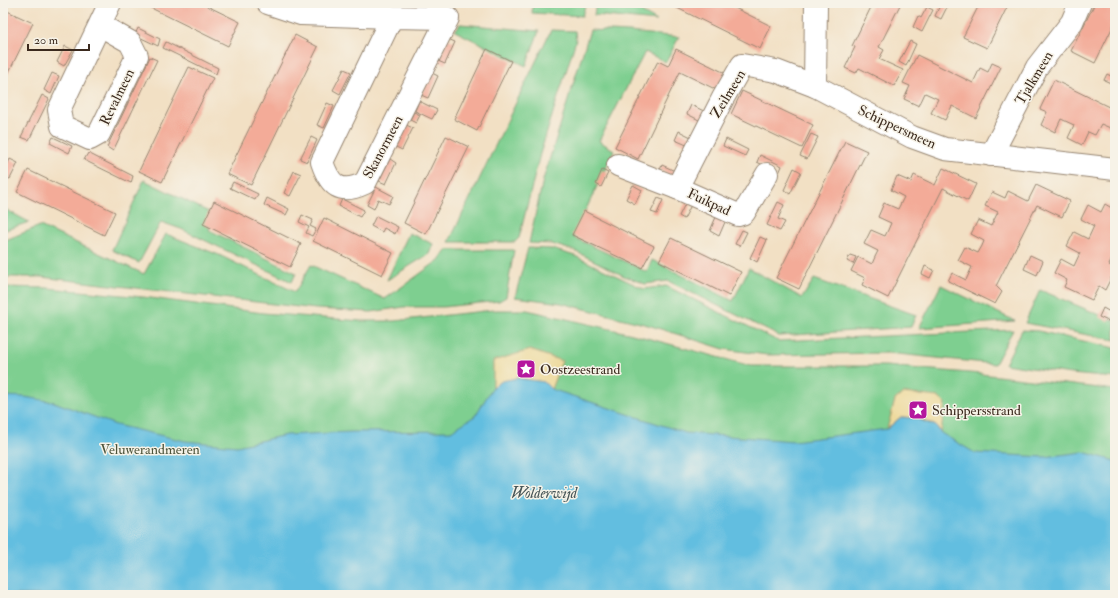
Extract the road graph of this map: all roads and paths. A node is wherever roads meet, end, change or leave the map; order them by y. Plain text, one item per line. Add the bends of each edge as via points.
1 (110, 3) edge
2 (268, 3) edge
3 (816, 3) edge
4 (1080, 3) edge
5 (389, 12) edge
6 (100, 25) junction
7 (815, 86) junction
8 (991, 155) junction
9 (618, 166) dead end
10 (1115, 169) edge
11 (767, 174) dead end
12 (677, 188) junction

1 - 6 street, Revalmeen
2 - 5 street via 301,14
3 - 7 street
4 - 8 street, Tjalkmeen via 1072,22 1037,67
5 - 5 street, Skanormeen via 322,162 333,185 353,189 365,183 448,18
6 - 6 street, Revalmeen via 59,110 62,126 90,138 99,134 137,56 130,42
7 - 8 street, Schippersmeen via 912,137 945,149
7 - 12 street, Zeilmeen via 776,71 742,65
8 - 10 street, Schippersmeen
9 - 12 street, Fuikpad
11 - 12 street, Fuikpad via 744,213 738,215

